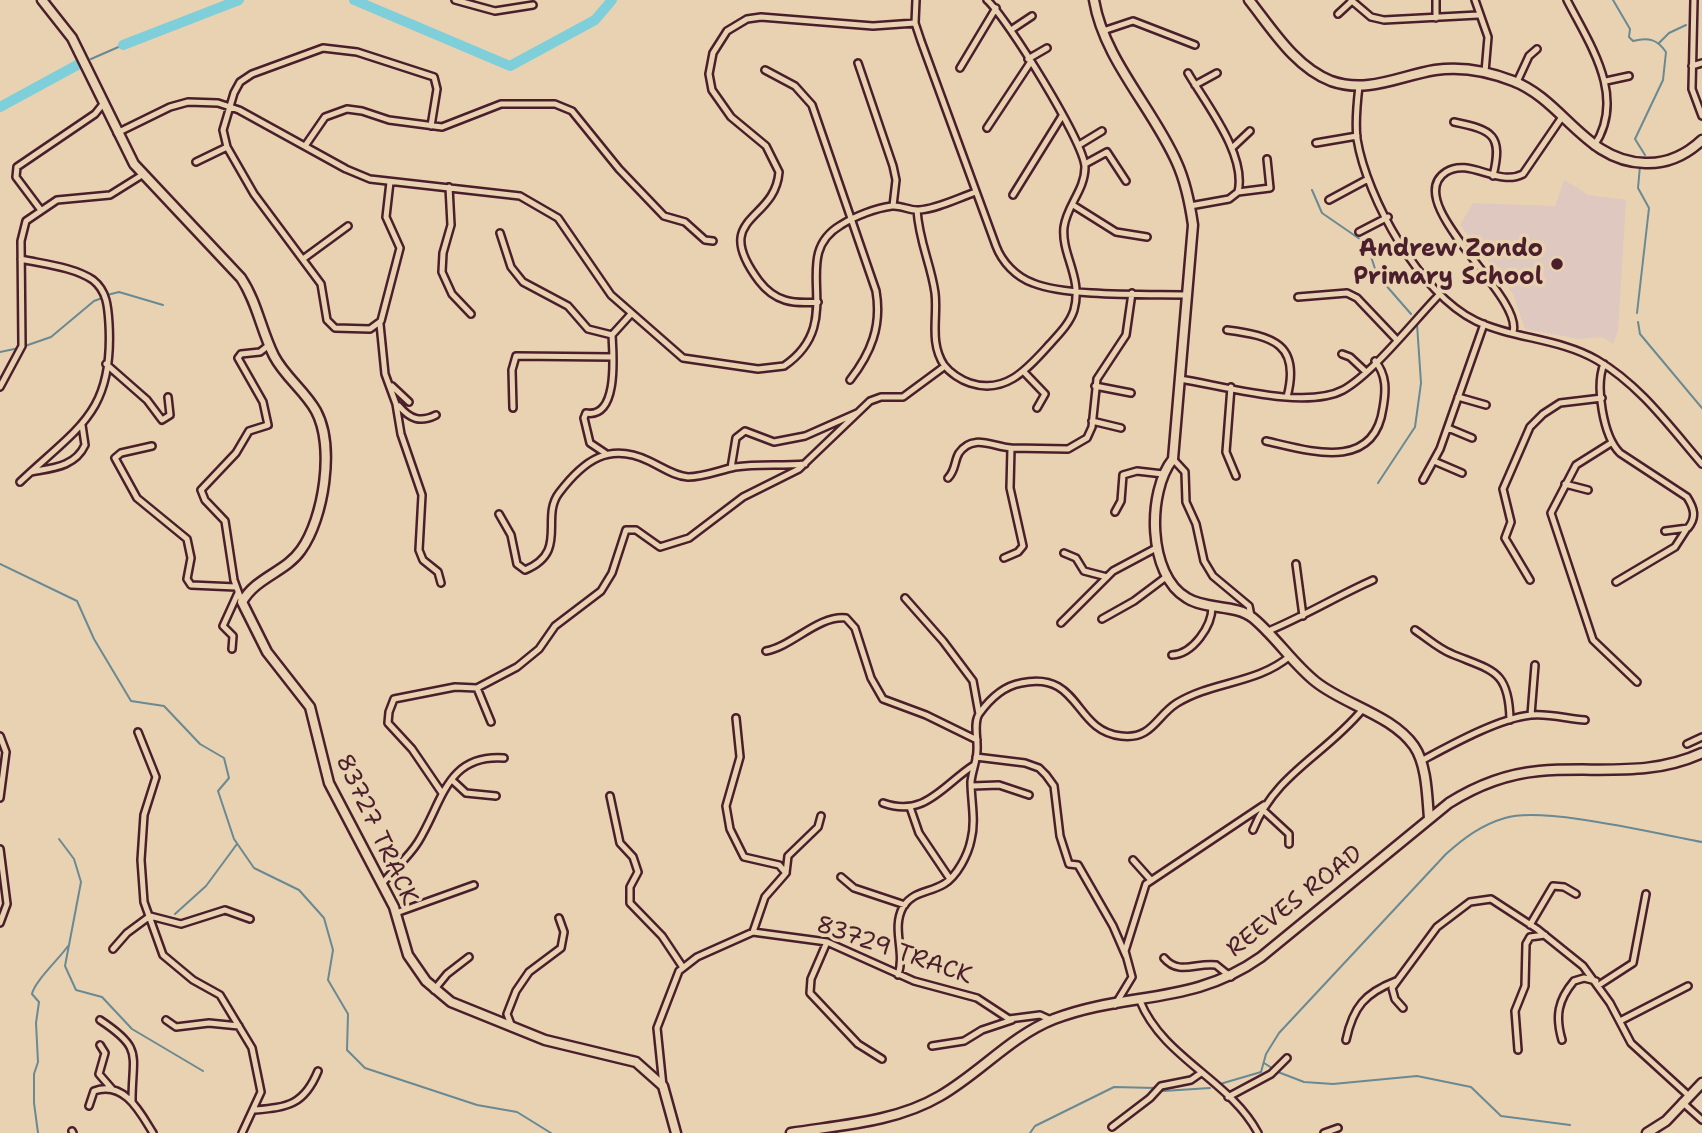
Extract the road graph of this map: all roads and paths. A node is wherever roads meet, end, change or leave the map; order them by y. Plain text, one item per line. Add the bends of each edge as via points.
1 (42, 0) edge
2 (455, 0) edge
3 (916, 0) edge
4 (987, 0) edge
5 (1094, 0) edge
6 (1249, 0) edge
7 (1436, 0) edge
8 (1475, 0) edge
9 (1567, 0) edge
10 (1694, 0) edge
11 (1351, 1) edge
12 (533, 5) dead end
13 (996, 8) junction
14 (1338, 14) dead end
15 (1478, 15) junction
16 (1032, 16) dead end
17 (1436, 18) junction
18 (915, 23) junction
19 (1011, 30) junction
20 (1103, 31) junction
21 (1195, 45) dead end
22 (1047, 48) dead end
23 (1537, 48) dead end
24 (1029, 61) junction
25 (858, 63) dead end
26 (1702, 63) edge
27 (1692, 66) junction
28 (960, 68) dead end
29 (765, 71) dead end
30 (1485, 72) junction
31 (1188, 73) dead end
32 (1217, 73) dead end
33 (1629, 76) dead end
34 (1606, 81) junction
35 (1517, 82) junction
36 (1195, 85) junction
37 (1359, 86) junction
38 (103, 104) junction
39 (230, 106) junction
40 (1062, 116) junction
41 (1702, 116) edge
42 (1562, 117) junction
43 (1454, 122) dead end
44 (431, 126) junction
45 (987, 128) dead end
46 (1102, 131) dead end
47 (1250, 131) dead end
48 (117, 133) junction
49 (1357, 136) junction
50 (1702, 140) edge
51 (1316, 143) dead end
52 (1079, 145) junction
53 (304, 146) junction
54 (1594, 146) junction
55 (228, 147) junction
56 (1232, 148) junction
57 (1267, 159) dead end
58 (196, 162) dead end
59 (1085, 164) junction
60 (142, 176) junction
61 (1493, 176) junction
62 (1368, 179) junction
63 (1126, 181) dead end
64 (390, 182) junction
65 (449, 187) junction
66 (976, 192) junction
67 (1238, 192) junction
68 (1013, 195) dead end
69 (1329, 200) dead end
70 (1073, 205) junction
71 (893, 206) junction
72 (1191, 206) junction
73 (40, 209) junction
74 (917, 210) junction
75 (1388, 217) junction
76 (851, 220) junction
77 (348, 226) dead end
78 (1360, 232) dead end
79 (500, 233) dead end
80 (1147, 237) dead end
81 (713, 241) dead end
82 (21, 259) junction
83 (303, 259) junction
84 (1076, 290) junction
85 (1132, 293) junction
86 (1188, 295) junction
87 (1438, 296) junction
88 (1298, 297) dead end
89 (818, 302) junction
90 (471, 314) dead end
91 (631, 314) junction
92 (380, 324) junction
93 (1484, 324) junction
94 (1227, 330) dead end
95 (1513, 332) junction
96 (612, 335) junction
97 (1396, 339) junction
98 (269, 345) junction
99 (1342, 354) dead end
100 (613, 357) junction
101 (1375, 361) junction
102 (106, 364) junction
103 (1604, 365) junction
104 (945, 366) junction
105 (1365, 371) junction
106 (1024, 372) junction
107 (1180, 379) junction
108 (850, 380) dead end
109 (389, 384) junction
110 (1096, 386) junction
111 (0, 387) edge
112 (1231, 387) junction
113 (1131, 393) dead end
114 (168, 397) dead end
115 (1287, 397) junction
116 (1458, 397) junction
117 (1602, 398) junction
118 (409, 402) dead end
119 (396, 404) junction
120 (1486, 405) dead end
121 (513, 408) dead end
122 (1037, 408) dead end
123 (857, 413) junction
124 (436, 415) dead end
125 (1092, 421) junction
126 (82, 425) junction
127 (1121, 428) dead end
128 (1448, 428) junction
129 (1472, 438) dead end
130 (1266, 441) dead end
131 (1611, 443) junction
132 (152, 446) dead end
133 (1011, 448) junction
134 (606, 453) junction
135 (1173, 459) junction
136 (1434, 461) junction
137 (805, 464) junction
138 (1702, 464) edge
139 (731, 468) junction
140 (30, 472) junction
141 (1462, 473) dead end
142 (1163, 474) junction
143 (1236, 476) dead end
144 (948, 478) dead end
145 (1423, 480) dead end
146 (20, 482) dead end
147 (1565, 484) junction
148 (1588, 490) dead end
149 (1115, 512) dead end
150 (499, 514) dead end
151 (1686, 530) junction
152 (1665, 531) dead end
153 (1158, 547) junction
154 (1064, 553) dead end
155 (1004, 558) dead end
156 (1296, 564) dead end
157 (1107, 577) junction
158 (1166, 577) junction
159 (1373, 580) dead end
160 (1530, 580) dead end
161 (1616, 582) dead end
162 (441, 583) dead end
163 (239, 594) junction
164 (905, 598) dead end
165 (1212, 607) junction
166 (1303, 615) junction
167 (1251, 616) junction
168 (1102, 619) dead end
169 (1061, 623) dead end
170 (1415, 630) dead end
171 (1265, 632) junction
172 (232, 649) dead end
173 (766, 651) dead end
174 (1172, 655) dead end
175 (1290, 656) junction
176 (1535, 665) dead end
177 (1637, 682) dead end
178 (477, 688) junction
179 (1362, 710) junction
180 (979, 714) junction
181 (1531, 715) junction
182 (736, 718) dead end
183 (1510, 720) junction
184 (1585, 720) dead end
185 (491, 722) dead end
186 (138, 732) dead end
187 (0, 736) edge
188 (1702, 737) edge
189 (977, 740) junction
190 (1688, 744) dead end
191 (1702, 753) edge
192 (976, 757) junction
193 (504, 758) dead end
194 (1421, 761) junction
195 (974, 765) junction
196 (452, 780) junction
197 (971, 786) junction
198 (442, 793) junction
199 (1029, 795) dead end
200 (496, 796) dead end
201 (610, 796) dead end
202 (0, 797) edge
203 (883, 803) dead end
204 (910, 807) junction
205 (1263, 807) junction
206 (821, 816) dead end
207 (1429, 818) junction
208 (1253, 830) dead end
209 (1289, 844) dead end
210 (0, 849) edge
211 (1133, 860) dead end
212 (786, 873) junction
213 (841, 877) dead end
214 (950, 879) junction
215 (1150, 879) junction
216 (382, 884) junction
217 (474, 885) dead end
218 (1576, 894) dead end
219 (1646, 894) dead end
220 (905, 905) junction
221 (396, 914) junction
222 (150, 916) junction
223 (559, 918) dead end
224 (250, 919) dead end
225 (0, 923) edge
226 (1530, 925) junction
227 (753, 932) junction
228 (1545, 935) junction
229 (827, 942) junction
230 (113, 949) dead end
231 (1126, 956) junction
232 (469, 957) dead end
233 (1164, 958) dead end
234 (682, 966) junction
235 (898, 975) junction
236 (1231, 977) junction
237 (1396, 981) junction
238 (1597, 983) junction
239 (1689, 986) dead end
240 (434, 990) junction
241 (1140, 1001) junction
242 (1115, 1005) junction
243 (1403, 1008) dead end
244 (100, 1020) dead end
245 (166, 1020) dead end
246 (1012, 1020) junction
247 (1051, 1020) junction
248 (1620, 1021) junction
249 (239, 1026) junction
250 (512, 1027) junction
251 (1346, 1040) dead end
252 (1562, 1040) dead end
253 (100, 1045) dead end
254 (932, 1046) dead end
255 (1518, 1050) dead end
256 (1287, 1058) dead end
257 (882, 1059) dead end
258 (318, 1072) dead end
259 (1201, 1073) junction
260 (1702, 1083) edge
261 (663, 1086) junction
262 (114, 1091) junction
263 (1228, 1097) junction
264 (1685, 1098) junction
265 (132, 1101) junction
266 (89, 1106) dead end
267 (255, 1110) junction
268 (1702, 1120) edge
269 (1112, 1127) dead end
270 (1338, 1128) dead end
271 (153, 1133) edge
272 (242, 1133) edge
273 (676, 1133) edge
274 (791, 1133) edge
275 (1258, 1133) edge
276 (1324, 1133) edge
277 (1647, 1133) edge

1 - 38 street via 72,38
2 - 12 street via 495,11
3 - 18 street
4 - 13 street
5 - 20 street
6 - 37 street via 1310,70
7 - 17 street
8 - 15 street
9 - 34 street
10 - 27 street
11 - 14 street
11 - 17 street via 1371,17 1384,20
13 - 19 street
13 - 28 street
15 - 17 street
15 - 30 street via 1489,43
16 - 19 street
18 - 66 street
18 - 89 street via 873,26 753,18 727,31 713,53 710,82 718,102 766,146 779,172 773,195 744,228 740,241 743,256 774,296 790,302
19 - 24 street
20 - 21 street via 1133,21
20 - 72 street via 1176,161
22 - 24 street
23 - 35 street
24 - 40 street
24 - 45 street
25 - 71 street via 893,166
26 - 27 street
27 - 41 street via 1693,96
29 - 76 street via 794,86 812,105
30 - 35 street
30 - 37 street via 1443,69
31 - 36 street
32 - 36 street
33 - 34 street
34 - 54 street via 1603,130
35 - 42 street
36 - 56 street
37 - 49 street
38 - 48 street
38 - 73 street via 17,167 16,177
39 - 44 street via 237,86 252,75 314,49 345,49 434,77 437,89
39 - 48 street via 180,104
39 - 53 street
39 - 55 street via 223,130
40 - 52 street
40 - 68 street
42 - 54 street
42 - 61 street via 1527,172 1513,179
43 - 61 street via 1494,137 1498,151
44 - 53 street via 347,109 325,117
44 - 81 street via 447,126 501,104 564,106 661,213
46 - 52 street
47 - 56 street
48 - 60 street
49 - 51 street
49 - 62 street
50 - 54 street via 1678,157 1653,163 1622,160
52 - 59 street
53 - 64 street via 358,174
55 - 58 street
55 - 83 street via 254,194
56 - 67 street via 1239,168
57 - 67 street via 1269,188
59 - 63 street via 1107,152
59 - 70 street via 1084,181
60 - 73 street via 110,195 64,198
60 - 98 street via 241,278
61 - 95 street via 1453,169 1439,178 1435,194 1460,243 1513,315
62 - 69 street
62 - 75 street
64 - 65 street
64 - 92 street via 386,217 400,248
65 - 90 street via 451,225 442,272 452,294
65 - 91 street via 520,195 551,212 611,295
66 - 74 street
66 - 84 street via 998,251 1014,272 1042,286
67 - 72 street via 1230,199
70 - 80 street via 1116,232
70 - 84 street via 1064,234
71 - 74 street
71 - 76 street
72 - 86 street
73 - 82 street via 23,227
74 - 104 street via 919,238 935,292 936,344
75 - 78 street
75 - 87 street via 1415,268
76 - 89 street via 831,233 819,252 815,269
76 - 108 street via 876,291 878,310 873,343
77 - 83 street
79 - 96 street via 518,278 568,306 592,331
82 - 102 street via 84,275 102,290 109,321
82 - 111 street via 22,346
83 - 92 street via 324,288 331,327 370,329
84 - 85 street
84 - 106 street via 1068,322
85 - 86 street
85 - 110 street via 1126,335 1101,370
86 - 107 street
87 - 93 street
87 - 97 street
88 - 97 street via 1347,293
89 - 91 street via 817,320 807,342 788,363 767,369 686,359
91 - 96 street
92 - 109 street
93 - 95 street
93 - 116 street
94 - 115 street via 1258,335 1286,353 1293,372
95 - 103 street via 1563,344
96 - 100 street
97 - 101 street
98 - 163 street via 319,417 324,486 317,519 301,550
98 - 163 street, 83727 TRACK via 238,358 263,402 268,425 249,430 236,453 201,490 225,521
99 - 105 street
100 - 121 street via 516,356
100 - 134 street via 607,400 584,418 590,443
101 - 105 street
101 - 130 street via 1383,373 1385,390 1382,418 1368,442 1333,453
102 - 114 street via 147,400 162,420 170,415
102 - 126 street via 103,393
103 - 117 street
103 - 138 street via 1636,388
104 - 106 street via 965,381 988,386 1004,384
104 - 123 street via 907,395 874,398
105 - 115 street via 1336,393 1305,400
106 - 122 street via 1045,394
107 - 112 street
107 - 135 street
109 - 118 street
109 - 119 street
110 - 113 street
110 - 125 street
112 - 115 street
112 - 143 street via 1226,452
116 - 120 street
116 - 128 street
117 - 131 street
117 - 160 street via 1567,401 1548,410 1530,427 1503,489 1511,522 1505,538
119 - 124 street via 417,420
119 - 162 street via 422,495 419,550 423,560 438,572
123 - 137 street
123 - 139 street via 805,436 774,442 745,431 736,438
125 - 127 street
125 - 133 street via 1085,441 1068,449
126 - 140 street
126 - 140 street via 85,445 76,458
128 - 129 street
128 - 136 street
131 - 147 street via 1583,459
131 - 151 street via 1687,497 1694,516
132 - 163 street via 115,457 137,498 187,539 191,585
133 - 144 street via 972,443 960,453
133 - 155 street via 1010,488 1023,546
134 - 139 street via 628,453 681,476
134 - 150 street via 556,497 553,543 528,569 517,564 509,530
135 - 142 street
135 - 167 street via 1185,472 1186,502 1204,561 1213,576 1249,606
136 - 141 street
136 - 145 street
137 - 139 street
137 - 178 street via 743,497 680,542 660,547 636,530 626,530 612,573 599,594 555,626 526,661
140 - 146 street
142 - 149 street via 1137,471 1123,475 1121,501
142 - 153 street via 1157,495
147 - 148 street
147 - 177 street via 1551,513 1588,627 1597,646
151 - 152 street
151 - 161 street via 1675,547
153 - 157 street
153 - 158 street
154 - 157 street via 1076,558 1084,571
156 - 166 street
157 - 169 street
158 - 165 street via 1188,599
158 - 168 street
159 - 166 street
163 - 172 street via 223,626 233,636
163 - 216 street, 83727 TRACK via 267,652 310,706 329,783
164 - 180 street via 973,681
165 - 167 street
165 - 174 street via 1211,620 1190,650
166 - 171 street
167 - 171 street
170 - 183 street via 1452,654 1497,673 1509,694
171 - 175 street
173 - 189 street via 834,619 846,618 855,628 883,699
175 - 179 street via 1317,683
175 - 180 street via 1267,672 1179,701 1152,729 1137,736 1102,730 1063,687 1045,680 1011,685
176 - 181 street
178 - 185 street
178 - 198 street via 455,687 401,696 392,702 388,723
179 - 194 street via 1403,734
179 - 205 street via 1290,773
180 - 189 street
181 - 183 street
181 - 184 street
182 - 212 street via 740,752 727,799 730,829 744,857 779,865
183 - 194 street via 1451,743
186 - 222 street via 156,777 144,815 141,860 144,902
187 - 202 street via 6,752
188 - 190 street
189 - 192 street
191 - 207 street, REEVES ROAD via 1638,771 1521,773 1479,787
192 - 195 street
192 - 231 street via 1036,766 1051,782 1069,864 1078,865
193 - 196 street via 472,760
194 - 207 street
195 - 197 street
195 - 204 street via 946,789
196 - 198 street
196 - 200 street via 466,793
197 - 199 street via 999,785
197 - 214 street via 972,837
198 - 216 street via 415,846
201 - 234 street via 620,843 633,857 638,872 630,887 630,903 662,936
203 - 204 street
204 - 214 street via 919,833
205 - 208 street
205 - 209 street via 1289,834
205 - 215 street
206 - 212 street via 817,829 788,856
207 - 236 street, REEVES ROAD via 1269,951
210 - 225 street via 6,904
211 - 215 street
212 - 227 street via 765,897
213 - 220 street via 853,888
214 - 220 street
215 - 231 street via 1143,889
216 - 221 street, 83727 TRACK
217 - 221 street
218 - 226 street via 1554,885
219 - 238 street via 1633,963
220 - 235 street via 898,928 902,959
221 - 240 street, 83727 TRACK via 408,955
222 - 224 street via 181,924 225,909
222 - 230 street
222 - 249 street via 163,955 220,995
223 - 250 street via 564,932 561,948 522,982 507,1014
226 - 228 street
226 - 237 street via 1494,901 1470,902 1434,930
227 - 229 street, 83729 TRACK
227 - 234 street
228 - 238 street
228 - 255 street via 1530,937 1526,944 1526,979 1514,1019
229 - 235 street, 83729 TRACK
229 - 257 street via 810,993 858,1044
231 - 242 street via 1132,977
232 - 240 street
233 - 236 street via 1174,967 1216,964
234 - 261 street via 657,1028
235 - 246 street, 83729 TRACK via 977,998
236 - 241 street, REEVES ROAD
237 - 243 street via 1392,993
237 - 251 street via 1364,998 1352,1015
238 - 248 street
238 - 252 street via 1584,978 1574,981 1560,1002
239 - 248 street
240 - 250 street, 83727 TRACK via 451,1002
241 - 242 street, REEVES ROAD
241 - 259 street via 1158,1031
242 - 247 street, REEVES ROAD
244 - 265 street via 123,1036 135,1056
245 - 249 street via 176,1027
246 - 247 street via 1040,1015
246 - 254 street via 964,1041
247 - 274 street, REEVES ROAD via 1010,1044 954,1087 915,1108
248 - 264 street via 1631,1043
249 - 267 street via 259,1073 261,1092
250 - 261 street, 83727 TRACK via 566,1046 631,1060
253 - 262 street via 104,1053 99,1074
256 - 263 street via 1271,1074
258 - 267 street via 295,1102
259 - 263 street
259 - 269 street via 1191,1080 1163,1084
260 - 264 street
261 - 273 street
262 - 265 street
262 - 266 street via 94,1091
263 - 275 street
264 - 268 street
264 - 277 street via 1666,1121
265 - 271 street
267 - 272 street
270 - 276 street

